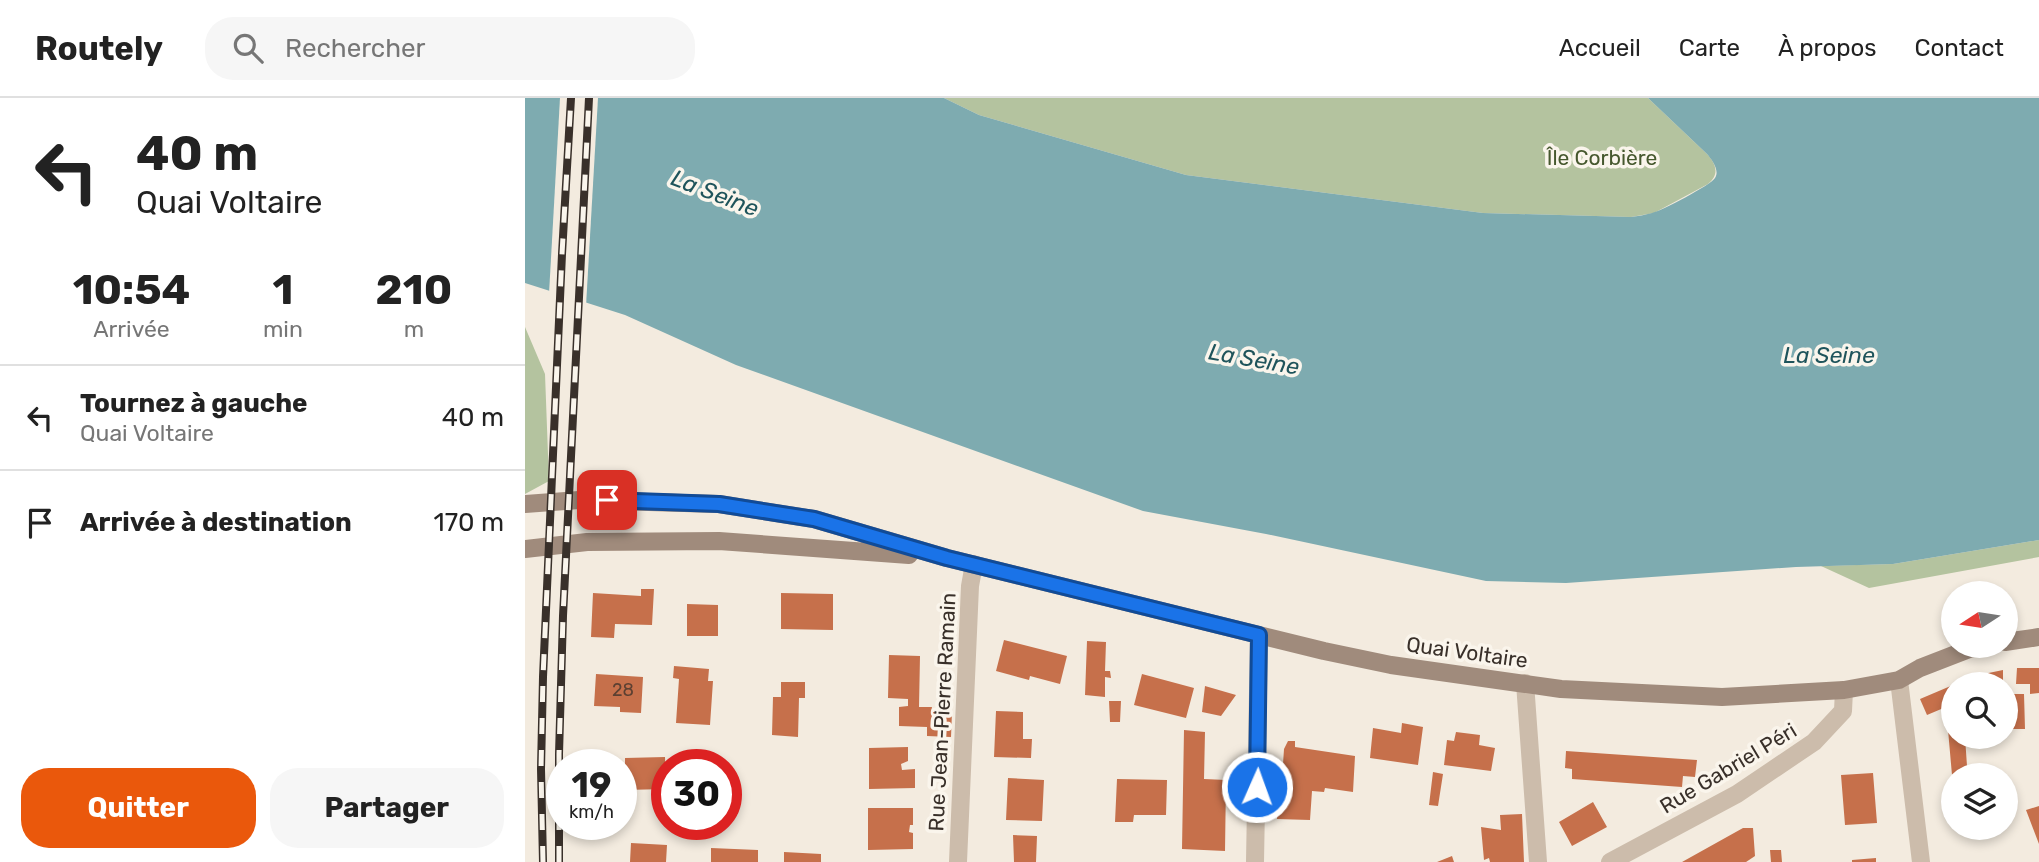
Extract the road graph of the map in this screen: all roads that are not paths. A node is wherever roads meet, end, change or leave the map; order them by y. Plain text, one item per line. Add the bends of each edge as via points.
1 (525, 504) edge
2 (525, 549) edge
3 (947, 558) junction
4 (974, 564) junction
5 (1259, 635) junction
6 (2039, 637) edge
7 (2018, 640) edge
8 (1946, 658) edge
9 (1899, 680) junction
10 (1525, 683) junction
11 (1844, 690) junction
12 (958, 862) edge
13 (1255, 862) edge
14 (1538, 862) edge
15 (1610, 862) edge
16 (1921, 862) edge

1 - 3 main road, Quai Voltaire via 579,500 719,504 814,519
2 - 3 main road, Quai Voltaire via 587,542 719,541
3 - 4 main road, Quai Voltaire
4 - 5 main road, Quai Voltaire
4 - 12 street, Rue Jean-Pierre Ramain
5 - 10 main road, Quai Voltaire via 1391,665
5 - 13 street
6 - 7 main road
8 - 9 main road, Quai Voltaire
9 - 11 main road, Quai Voltaire
9 - 16 street
10 - 11 main road, Quai Voltaire via 1561,689 1722,696
10 - 14 street
11 - 15 street, Rue Gabriel Péri via 1843,711 1814,742 1737,794

